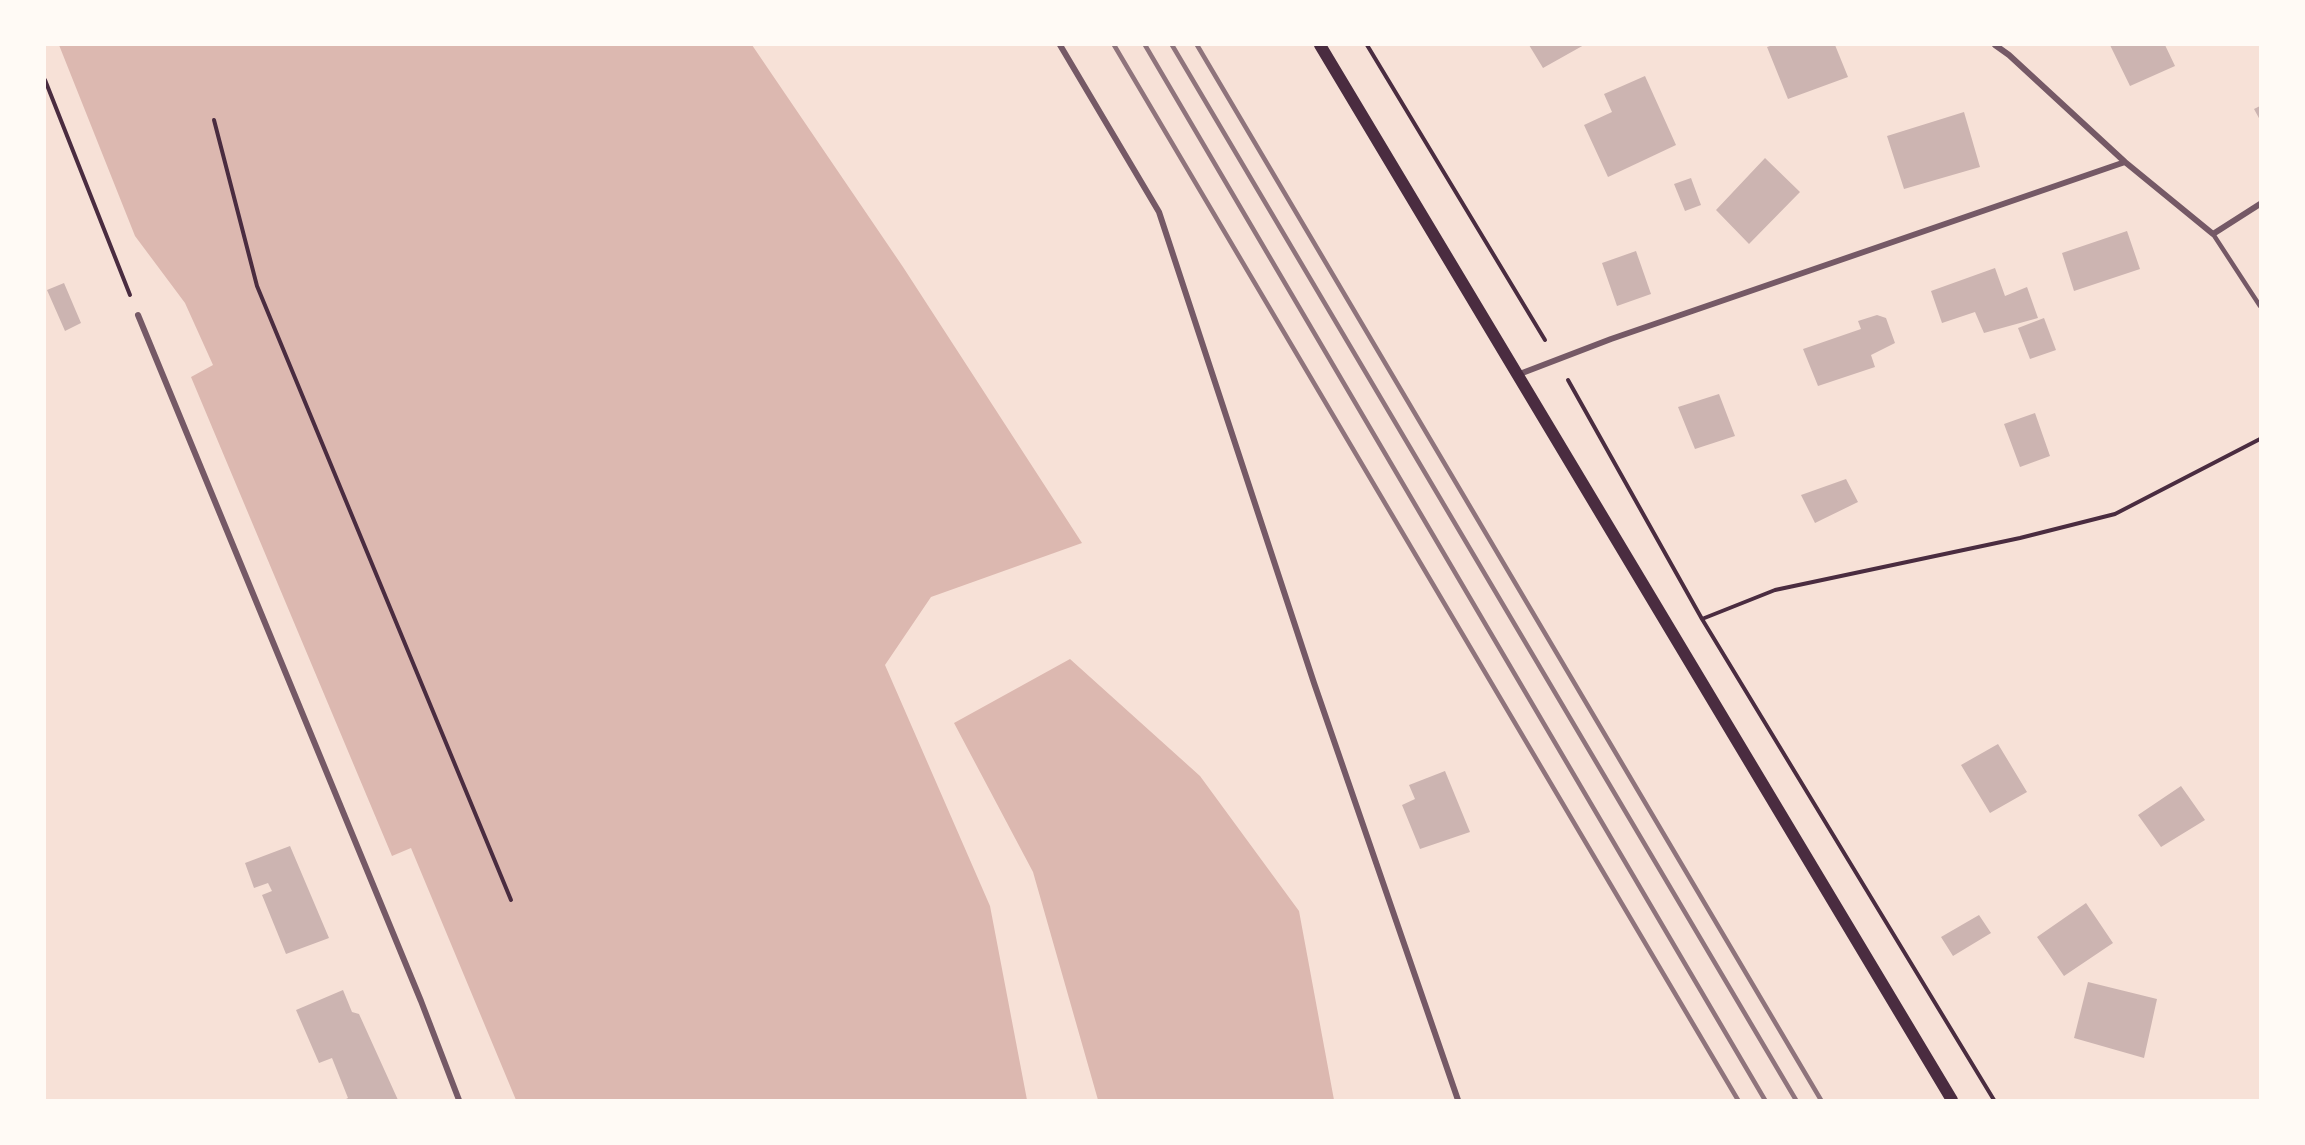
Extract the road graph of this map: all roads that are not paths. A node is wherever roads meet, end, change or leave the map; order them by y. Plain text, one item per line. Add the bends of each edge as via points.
1 (1060, 45) edge
2 (1320, 45) edge
3 (1995, 45) edge
4 (2125, 162) junction
5 (2260, 204) edge
6 (2213, 234) junction
7 (2260, 306) edge
8 (138, 315) road end
9 (1516, 375) junction
10 (459, 1100) edge
11 (1458, 1100) edge
12 (1952, 1100) edge

1 - 11 street via 1159,212 1310,672
2 - 9 main road
3 - 4 street
4 - 6 street
4 - 9 street
5 - 6 street
6 - 7 lane
8 - 10 street
9 - 12 main road

